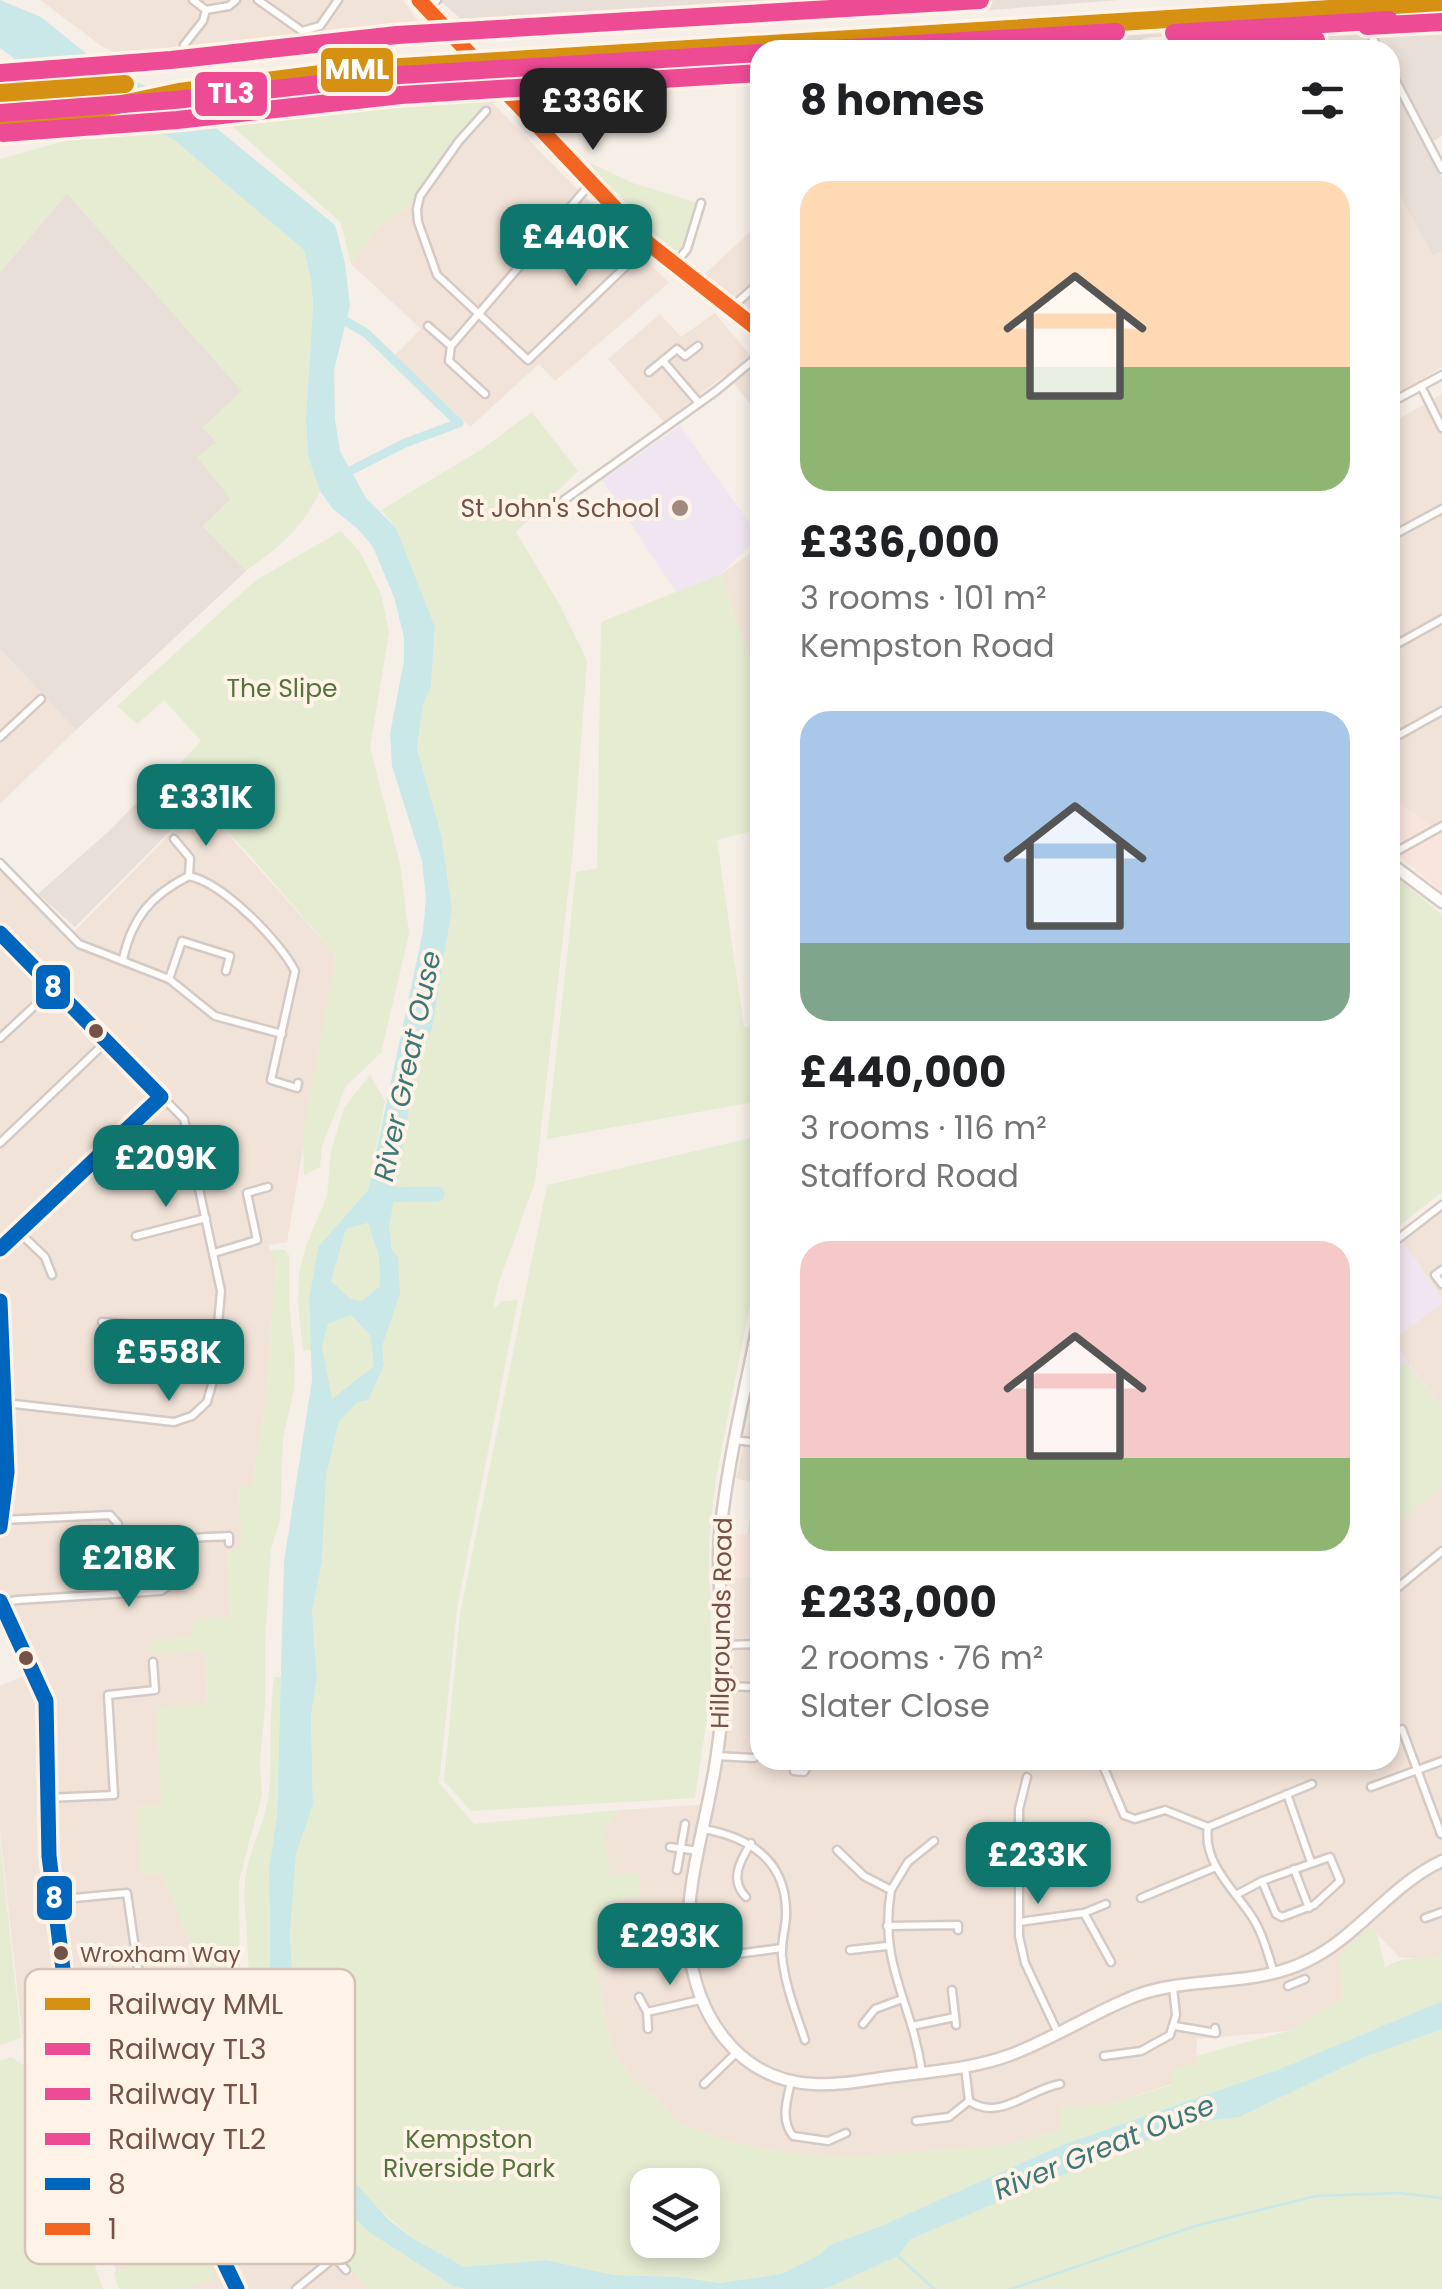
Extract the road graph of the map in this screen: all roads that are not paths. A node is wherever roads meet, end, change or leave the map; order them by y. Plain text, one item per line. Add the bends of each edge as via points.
1 (192, 0) edge
2 (236, 0) edge
3 (258, 0) edge
4 (338, 0) edge
5 (428, 3) edge
6 (206, 10) junction
7 (1168, 40) edge
8 (1374, 40) edge
9 (184, 45) dead end
10 (1400, 89) edge
11 (486, 110) dead end
12 (1442, 169) edge
13 (591, 183) junction
14 (701, 203) dead end
15 (649, 244) junction
16 (674, 266) junction
17 (750, 291) edge
18 (732, 307) junction
19 (480, 316) junction
20 (750, 322) edge
21 (428, 326) dead end
22 (451, 346) junction
23 (698, 346) dead end
24 (663, 361) junction
25 (750, 364) edge
26 (649, 372) dead end
27 (1442, 375) edge
28 (1421, 386) junction
29 (485, 394) dead end
30 (1400, 398) edge
31 (699, 402) junction
32 (1442, 428) edge
33 (564, 500) dead end
34 (1442, 509) edge
35 (1400, 532) edge
36 (1442, 619) edge
37 (1400, 642) edge
38 (40, 700) dead end
39 (1442, 711) edge
40 (1400, 734) edge
41 (0, 737) edge
42 (1442, 826) edge
43 (174, 839) dead end
44 (1400, 850) edge
45 (0, 863) edge
46 (1400, 870) edge
47 (190, 876) junction
48 (1442, 902) edge
49 (0, 933) edge
50 (123, 959) junction
51 (226, 971) dead end
52 (168, 979) junction
53 (55, 987) junction
54 (282, 1034) junction
55 (0, 1038) edge
56 (107, 1041) junction
57 (298, 1083) dead end
58 (161, 1097) junction
59 (0, 1142) edge
60 (268, 1188) dead end
61 (1442, 1204) edge
62 (206, 1218) junction
63 (20, 1233) junction
64 (136, 1236) dead end
65 (1400, 1237) edge
66 (0, 1248) edge
67 (214, 1253) junction
68 (1442, 1270) edge
69 (51, 1275) dead end
70 (1442, 1284) edge
71 (0, 1301) edge
72 (2, 1319) edge
73 (102, 1322) dead end
74 (218, 1332) junction
75 (750, 1367) edge
76 (746, 1388) junction
77 (750, 1389) edge
78 (5, 1404) junction
79 (733, 1440) junction
80 (750, 1441) edge
81 (1, 1524) edge
82 (232, 1538) dead end
83 (1442, 1551) edge
84 (1400, 1586) edge
85 (124, 1592) junction
86 (0, 1602) edge
87 (724, 1644) junction
88 (750, 1644) edge
89 (153, 1662) dead end
90 (724, 1686) junction
91 (750, 1687) edge
92 (1402, 1729) dead end
93 (717, 1756) junction
94 (750, 1758) edge
95 (1442, 1761) edge
96 (805, 1770) edge
97 (1105, 1770) edge
98 (1418, 1770) junction
99 (794, 1771) dead end
100 (1027, 1777) dead end
101 (1312, 1784) dead end
102 (1371, 1787) dead end
103 (1012, 1791) dead end
104 (1022, 1793) junction
105 (1287, 1794) junction
106 (46, 1798) junction
107 (685, 1824) dead end
108 (1208, 1827) junction
109 (704, 1829) junction
110 (1441, 1834) edge
111 (934, 1841) dead end
112 (751, 1843) junction
113 (670, 1847) dead end
114 (681, 1849) junction
115 (837, 1850) dead end
116 (700, 1852) junction
117 (1442, 1861) edge
118 (1311, 1862) junction
119 (1216, 1867) junction
120 (1294, 1869) junction
121 (678, 1870) dead end
122 (1262, 1881) junction
123 (890, 1890) junction
124 (740, 1895) dead end
125 (1236, 1895) junction
126 (1140, 1898) dead end
127 (54, 1900) junction
128 (1106, 1904) dead end
129 (1309, 1908) junction
130 (1084, 1912) junction
131 (1441, 1914) edge
132 (1425, 1918) dead end
133 (1019, 1922) junction
134 (886, 1926) junction
135 (958, 1930) dead end
136 (887, 1946) junction
137 (782, 1948) junction
138 (850, 1950) dead end
139 (737, 1954) dead end
140 (1111, 1962) dead end
141 (1290, 1968) junction
142 (63, 1969) edge
143 (138, 1969) edge
144 (1274, 1973) junction
145 (1305, 1979) dead end
146 (1173, 1986) junction
147 (952, 1990) dead end
148 (639, 1997) dead end
149 (902, 1999) junction
150 (700, 2000) junction
151 (647, 2012) junction
152 (863, 2024) dead end
153 (912, 2026) junction
154 (1175, 2026) junction
155 (648, 2029) dead end
156 (1218, 2031) dead end
157 (1058, 2033) junction
158 (805, 2040) dead end
159 (736, 2053) junction
160 (1108, 2059) dead end
161 (965, 2066) junction
162 (922, 2073) junction
163 (791, 2081) junction
164 (709, 2083) dead end
165 (1056, 2087) dead end
166 (969, 2102) junction
167 (916, 2122) dead end
168 (846, 2132) dead end
169 (224, 2264) edge
170 (326, 2264) edge
171 (341, 2264) edge
172 (346, 2270) dead end
173 (238, 2289) edge
174 (296, 2289) edge

1 - 6 street
2 - 6 street
3 - 4 street via 302,31 320,26
5 - 13 street
6 - 9 street
7 - 8 street via 1359,23
10 - 12 street
11 - 19 street via 417,209 437,276
13 - 15 street
13 - 19 street
14 - 16 street via 687,249
15 - 16 street
15 - 19 street via 528,360
16 - 18 street
17 - 18 street
18 - 20 street
19 - 22 street
21 - 22 street
22 - 29 street via 450,361
23 - 24 street via 685,356 678,349
24 - 26 street
24 - 31 street
25 - 31 street
27 - 28 street
28 - 30 street
28 - 32 street
31 - 33 street
34 - 35 street
36 - 37 street
38 - 41 street
39 - 40 street
42 - 44 street
43 - 47 street via 190,858
45 - 50 street via 69,937
46 - 48 street
47 - 50 street via 162,890 129,930
47 - 54 street via 217,885 291,963 295,981
49 - 53 street
50 - 52 street
51 - 52 street via 230,956 182,941
52 - 54 street via 216,1016
53 - 55 street
53 - 56 street
54 - 57 street via 271,1080 297,1088
56 - 58 street
56 - 59 street
58 - 62 street via 184,1119
58 - 63 street
60 - 67 street via 247,1194 257,1240
61 - 65 street
62 - 64 street
62 - 67 street
63 - 66 street
63 - 69 street via 45,1257
67 - 74 street via 221,1291
68 - 70 street via 1435,1275
71 - 72 street
72 - 78 street
73 - 74 street
74 - 78 street via 207,1402 192,1416 174,1422
75 - 76 street, Hillgrounds Road
76 - 77 street
76 - 79 street, Hillgrounds Road
78 - 81 street
79 - 80 street
79 - 87 street, Hillgrounds Road via 720,1527
81 - 85 street via 110,1515 118,1524
82 - 85 street via 189,1538 176,1551 170,1588
83 - 84 street
85 - 86 street
86 - 106 street via 46,1701
87 - 88 street
87 - 90 street, Hillgrounds Road
89 - 106 street via 155,1690 108,1695 114,1795
90 - 91 street
90 - 93 street, Hillgrounds Road
92 - 98 street
93 - 94 street
93 - 109 street, Hillgrounds Road
95 - 98 street
96 - 99 street
97 - 108 street via 1124,1815 1135,1819 1166,1810
98 - 102 street
98 - 110 street
100 - 104 street
101 - 105 street
103 - 104 street
104 - 133 street
105 - 108 street
105 - 118 street
106 - 127 street
107 - 114 street
108 - 119 street
109 - 112 street
109 - 116 street, Hillgrounds Road
111 - 123 street via 908,1862
112 - 124 street via 739,1865
112 - 137 street via 782,1887
113 - 114 street
114 - 116 street
114 - 121 street
115 - 123 street
116 - 150 street, Hillgrounds Road via 688,1918
117 - 141 street, Hillgrounds Road via 1328,1949
118 - 120 street
118 - 129 street via 1330,1857 1340,1881
119 - 125 street
119 - 126 street
120 - 122 street
120 - 129 street
122 - 125 street
122 - 129 street via 1278,1917
123 - 134 street
125 - 144 street via 1260,1931
127 - 142 street
127 - 143 street via 127,1893
128 - 130 street
130 - 133 street
130 - 140 street
131 - 132 street
133 - 157 street via 1025,1964
134 - 135 street
134 - 136 street
136 - 138 street
136 - 149 street
137 - 139 street
137 - 158 street
141 - 144 street, Hillgrounds Road
141 - 145 street via 1292,1984
144 - 146 street, Hillgrounds Road
146 - 154 street
146 - 157 street, Hillgrounds Road
147 - 153 street via 955,2021
148 - 151 street
149 - 152 street via 875,2009
149 - 153 street
150 - 151 street
150 - 159 street, Hillgrounds Road
151 - 155 street
153 - 162 street
154 - 156 street
154 - 160 street via 1141,2051
157 - 161 street, Hillgrounds Road
159 - 163 street, Hillgrounds Road
159 - 164 street
161 - 162 street, Hillgrounds Road
161 - 166 street
162 - 163 street, Hillgrounds Road via 826,2084
163 - 168 street via 785,2114 793,2136 828,2141
165 - 166 street via 996,2109
166 - 167 street via 949,2117
169 - 173 street
170 - 174 street
171 - 172 street

